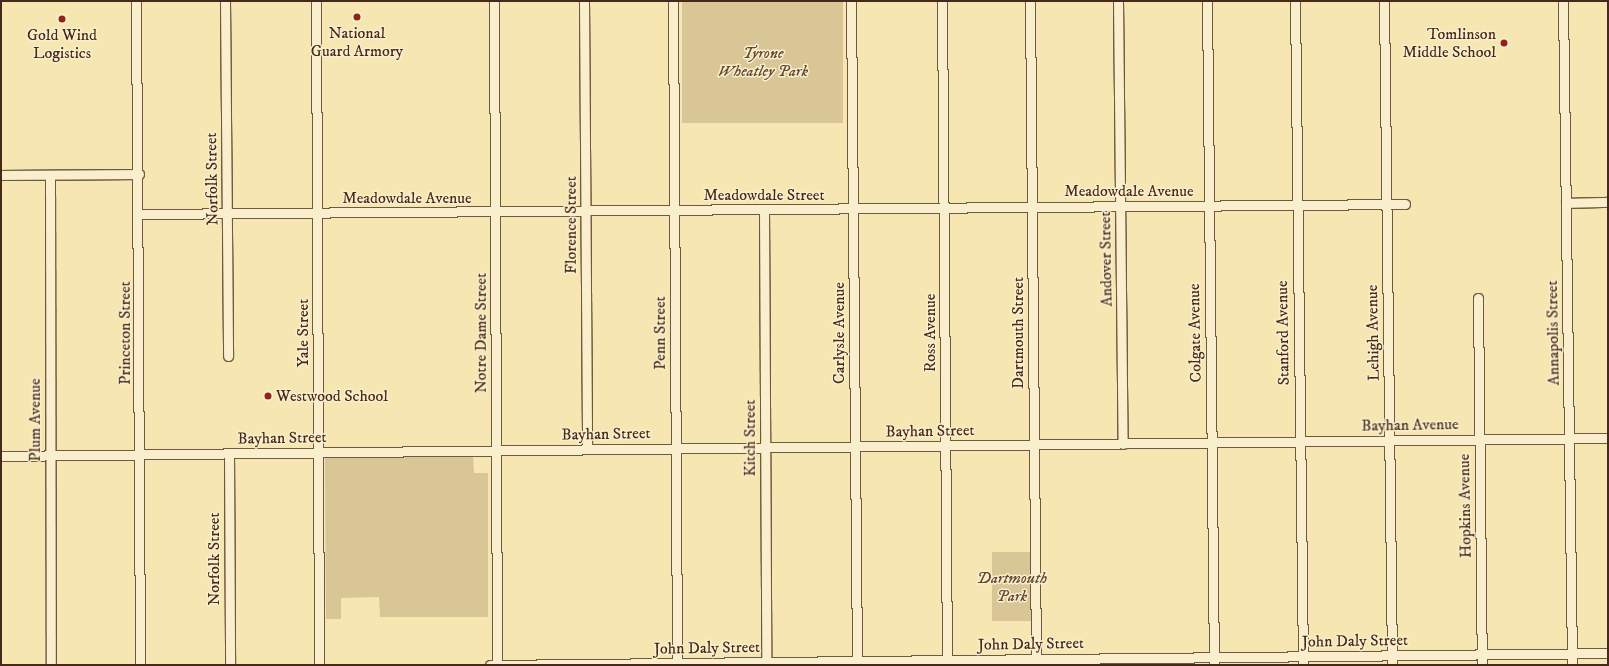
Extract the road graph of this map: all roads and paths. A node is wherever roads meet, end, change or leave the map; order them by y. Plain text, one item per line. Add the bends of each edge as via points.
1 (136, 1) edge
2 (225, 1) edge
3 (316, 1) edge
4 (494, 1) edge
5 (584, 1) edge
6 (673, 1) edge
7 (851, 1) edge
8 (942, 1) edge
9 (1030, 1) edge
10 (1118, 1) edge
11 (1207, 1) edge
12 (1295, 1) edge
13 (1384, 1) edge
14 (1563, 1) edge
15 (139, 174) junction
16 (1, 175) edge
17 (50, 175) junction
18 (1608, 202) edge
19 (1566, 203) junction
20 (1297, 204) junction
21 (1386, 204) junction
22 (1405, 204) dead end
23 (1120, 206) junction
24 (1209, 206) junction
25 (1033, 207) junction
26 (944, 208) junction
27 (764, 210) junction
28 (853, 210) junction
29 (675, 211) junction
30 (496, 212) junction
31 (586, 212) junction
32 (317, 213) junction
33 (139, 214) junction
34 (228, 214) junction
35 (1478, 298) dead end
36 (228, 356) dead end
37 (1608, 438) edge
38 (1569, 439) junction
39 (1390, 440) junction
40 (1479, 440) junction
41 (1300, 442) junction
42 (1212, 443) junction
43 (1123, 444) junction
44 (1034, 445) junction
45 (946, 446) junction
46 (855, 447) junction
47 (676, 448) junction
48 (766, 448) junction
49 (587, 449) junction
50 (497, 450) junction
51 (318, 452) junction
52 (229, 453) junction
53 (140, 454) junction
54 (1, 456) edge
55 (50, 456) junction
56 (1608, 653) edge
57 (1482, 654) junction
58 (1572, 654) junction
59 (1392, 655) junction
60 (1214, 661) edge
61 (1303, 661) edge
62 (947, 662) edge
63 (1036, 662) edge
64 (1124, 662) edge
65 (766, 663) edge
66 (857, 663) edge
67 (587, 664) edge
68 (677, 664) edge
69 (51, 665) edge
70 (140, 665) edge
71 (230, 665) edge
72 (319, 665) edge
73 (490, 665) edge
74 (497, 665) edge
75 (1392, 665) edge
76 (1482, 665) edge
77 (1572, 665) edge

1 - 15 street, Princeton Street
2 - 34 street, Norfolk Street
3 - 32 street, Yale Street
4 - 30 street, Notre Dame Street
5 - 31 street, Florence Street
6 - 29 street, Penn Street
7 - 28 street, Carlysle Avenue
8 - 26 street, Ross Avenue
9 - 25 street, Dartmouth Street
10 - 23 street, Andover Street
11 - 24 street, Colgate Avenue
12 - 20 street, Stanford Avenue
13 - 21 street, Lehigh Avenue
14 - 19 street, Annapolis Street
15 - 17 street
15 - 33 street, Princeton Street
16 - 17 street
17 - 55 street, Plum Avenue
18 - 19 street
19 - 38 street, Annapolis Street
20 - 21 street, Meadowdale Avenue
20 - 24 street, Meadowdale Avenue
20 - 41 street, Stanford Avenue
21 - 22 street, Meadowdale Avenue
21 - 39 street, Lehigh Avenue
23 - 24 street, Meadowdale Avenue
23 - 25 street, Meadowdale Avenue
23 - 43 street, Andover Street
24 - 42 street, Colgate Avenue
25 - 26 street, Meadowdale Avenue
25 - 44 street, Dartmouth Street
26 - 28 street, Meadowdale Avenue
26 - 45 street, Ross Avenue
27 - 28 street, Meadowdale Street
27 - 29 street, Meadowdale Street
27 - 48 street, Kitch Street
28 - 46 street, Carlysle Avenue
29 - 31 street, Meadowdale Avenue
29 - 47 street, Penn Street
30 - 31 street, Meadowdale Avenue
30 - 32 street, Meadowdale Avenue
30 - 50 street, Notre Dame Street
31 - 49 street, Florence Street
32 - 34 street, Meadowdale Avenue
32 - 51 street, Yale Street
33 - 34 street, Meadowdale Avenue
33 - 53 street, Princeton Street
34 - 36 street, Norfolk Street
35 - 40 street, Hopkins Avenue
37 - 38 street, Bayhan Avenue
38 - 40 street, Bayhan Avenue
38 - 58 street, Annapolis Street
39 - 40 street, Bayhan Avenue
39 - 41 street, Bayhan Avenue
39 - 59 street, Lehigh Avenue
40 - 57 street, Hopkins Avenue
41 - 42 street, Bayhan Avenue
41 - 61 street, Stanford Avenue
42 - 43 street, Bayhan Street
42 - 60 street, Colgate Avenue
43 - 44 street, Bayhan Street
44 - 45 street, Bayhan Street
44 - 63 street, Dartmouth Street
45 - 46 street, Bayhan Street
45 - 62 street, Ross Avenue
46 - 48 street, Bayhan Street
46 - 66 street, Carlysle Avenue
47 - 48 street, Bayhan Street
47 - 49 street, Bayhan Street
47 - 68 street, Penn Street
48 - 65 street, Kitch Street
49 - 50 street, Bayhan Street
50 - 51 street, Bayhan Street
50 - 74 street, Notre Dame Street
51 - 52 street, Bayhan Street
51 - 72 street, Yale Street
52 - 53 street, Bayhan Street
52 - 71 street, Norfolk Street
53 - 55 street, Bayhan Street
53 - 70 street, Princeton Street
54 - 55 street, Bayhan Street
55 - 69 street, Plum Avenue
56 - 58 street, John Daly Street
57 - 58 street, John Daly Street
57 - 59 street, John Daly Street
57 - 76 street, Hopkins Avenue
58 - 77 street, Annapolis Street
59 - 61 street, John Daly Street
59 - 75 street, Lehigh Avenue
60 - 61 street, John Daly Street
60 - 64 street, John Daly Street
62 - 63 street, John Daly Street
62 - 66 street, John Daly Street
63 - 64 street, John Daly Street
65 - 66 street, John Daly Street
65 - 68 street, John Daly Street
67 - 68 street, John Daly Street
67 - 74 street, John Daly Street
73 - 74 street, John Daly Street

